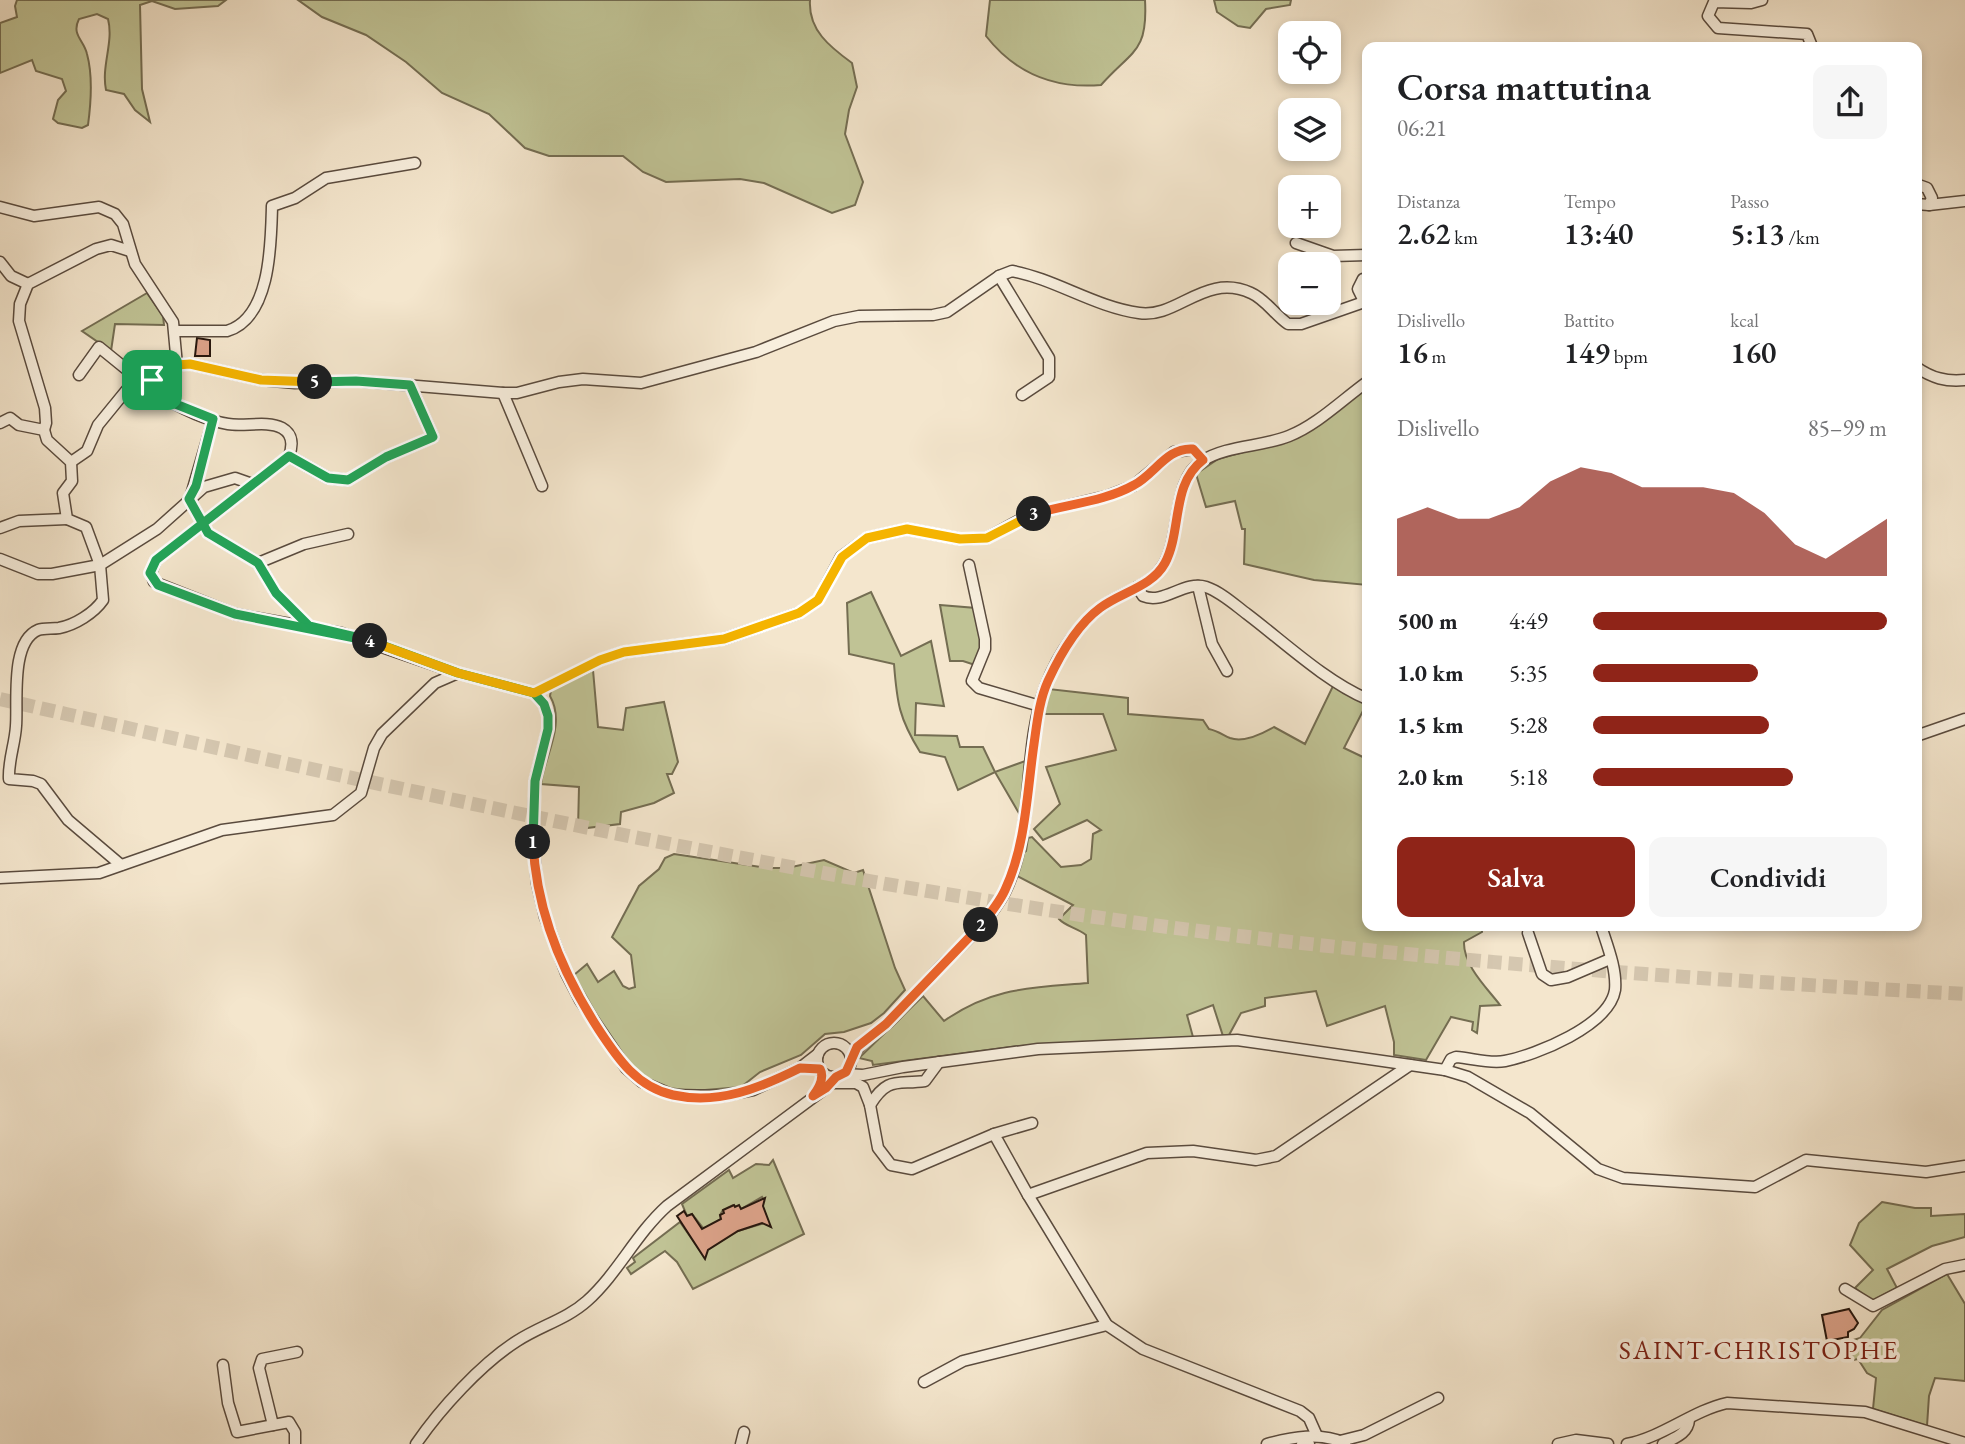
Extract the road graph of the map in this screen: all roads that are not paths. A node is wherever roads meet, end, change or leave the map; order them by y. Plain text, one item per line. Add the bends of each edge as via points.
1 (1762, 0) edge
2 (1810, 42) edge
3 (415, 163) dead end
4 (1922, 186) edge
5 (1965, 201) edge
6 (1922, 204) edge
7 (1929, 205) junction
8 (0, 207) edge
9 (1296, 243) dead end
10 (130, 251) junction
11 (1362, 255) edge
12 (0, 262) edge
13 (999, 276) junction
14 (1362, 281) edge
15 (28, 284) junction
16 (1362, 297) edge
17 (1362, 302) edge
18 (174, 331) junction
19 (177, 365) junction
20 (1922, 371) edge
21 (79, 374) dead end
22 (138, 376) junction
23 (152, 380) junction
24 (1965, 380) edge
25 (410, 385) junction
26 (1362, 386) edge
27 (503, 393) junction
28 (1022, 395) dead end
29 (213, 419) junction
30 (0, 423) edge
31 (44, 430) junction
32 (289, 456) junction
33 (1203, 460) junction
34 (71, 462) junction
35 (251, 484) junction
36 (542, 486) dead end
37 (189, 499) junction
38 (67, 519) junction
39 (202, 523) junction
40 (0, 528) edge
41 (348, 534) dead end
42 (0, 559) edge
43 (258, 563) junction
44 (100, 565) junction
45 (969, 565) dead end
46 (1198, 586) junction
47 (1137, 587) junction
48 (309, 626) junction
49 (1227, 671) dead end
50 (458, 673) junction
51 (534, 693) junction
52 (1362, 696) edge
53 (1040, 706) junction
54 (1965, 719) edge
55 (1922, 734) edge
56 (121, 865) junction
57 (0, 878) edge
58 (1603, 931) edge
59 (1528, 933) dead end
60 (1611, 959) junction
61 (870, 1034) junction
62 (838, 1043) junction
63 (818, 1054) junction
64 (851, 1060) junction
65 (939, 1062) junction
66 (1410, 1065) junction
67 (800, 1068) junction
68 (821, 1070) junction
69 (1445, 1070) junction
70 (874, 1072) junction
71 (837, 1078) junction
72 (813, 1096) junction
73 (870, 1105) junction
74 (1032, 1123) dead end
75 (994, 1135) junction
76 (1965, 1166) edge
77 (1028, 1195) junction
78 (1965, 1265) edge
79 (1845, 1289) dead end
80 (1107, 1325) junction
81 (297, 1352) dead end
82 (223, 1365) dead end
83 (924, 1382) dead end
84 (1437, 1398) dead end
85 (1689, 1420) junction
86 (273, 1425) junction
87 (744, 1432) dead end
88 (1313, 1440) edge
89 (1342, 1443) edge
90 (1965, 1443) edge
91 (295, 1444) edge
92 (415, 1444) edge
93 (741, 1444) edge
94 (1267, 1444) edge
95 (1302, 1444) edge
96 (1558, 1444) edge
97 (1608, 1444) edge
98 (1627, 1444) edge
99 (1663, 1444) edge

1 - 2 street via 1714,2 1708,16 1718,28 1807,34
3 - 18 street via 326,178 272,206 265,285 247,317 227,331
4 - 7 street via 1932,198
5 - 7 street
6 - 7 street
8 - 10 street via 34,216 85,207 108,210 123,224
9 - 11 street via 1334,256
10 - 15 street via 111,245 96,249
10 - 18 street
12 - 15 street via 12,276
13 - 17 street via 1017,272 1141,314 1171,307 1202,292 1229,288 1256,296 1289,324
13 - 27 street via 947,312 834,321 757,352 641,383 583,379
13 - 28 street via 1049,358 1049,377
14 - 16 street via 1358,289
15 - 31 street via 19,321 45,408
18 - 19 street
19 - 23 street
19 - 25 street via 295,383
20 - 24 street via 1948,382
21 - 22 street via 99,347
22 - 23 street
22 - 34 street via 98,425 87,451
23 - 29 street via 154,392 168,401
25 - 27 street
25 - 32 street via 433,437 348,480 328,478
26 - 33 street via 1288,436
27 - 36 street
29 - 32 street via 279,426 290,436
29 - 37 street
30 - 31 street via 10,418 19,425
31 - 34 street via 47,440
32 - 35 street
33 - 47 street via 1189,474 1164,565
33 - 51 street via 1193,449 1174,452 1133,486 1029,515 987,538 960,539 907,529 867,538 842,557 818,600 799,613 724,639 624,652
34 - 38 street via 72,481 63,493
35 - 37 street via 226,479
35 - 39 street
37 - 39 street
37 - 44 street via 157,529
38 - 40 street via 19,521
38 - 44 street via 86,527
39 - 43 street via 215,539
39 - 48 street via 153,564 154,582 235,614
41 - 43 street via 304,544
42 - 44 street via 38,574
43 - 48 street via 276,593
44 - 56 street via 103,600 97,608 67,626 39,629 24,646 17,671 9,779 41,785 68,820
45 - 53 street via 985,639 972,681 979,688
46 - 47 street via 1153,599 1143,596
46 - 49 street via 1212,644
46 - 52 street via 1214,591 1335,682
47 - 53 street via 1097,610 1073,638 1052,673
48 - 50 street via 368,640
50 - 51 street
50 - 56 street via 435,683 392,723 374,748 361,793 334,815 222,830
51 - 67 street via 548,716 535,781 537,883 566,973 615,1054 642,1082 673,1095 703,1098 752,1090
53 - 61 street via 1023,824 1005,890 971,937 886,1024
54 - 55 street
56 - 57 street via 70,877
58 - 60 street
59 - 60 street via 1542,974 1551,980
60 - 69 street via 1615,983 1611,1000 1581,1031 1504,1061 1456,1057
61 - 62 street
61 - 64 street
62 - 63 street via 825,1045
62 - 64 street via 848,1049
63 - 67 street
63 - 68 street
64 - 70 street
64 - 71 street
65 - 66 street via 1038,1049 1237,1040
65 - 70 street
65 - 73 street via 925,1081 890,1084
66 - 69 street
66 - 77 street via 1276,1156 1256,1160 1193,1151 1147,1153
67 - 68 street
68 - 71 street
68 - 72 street via 821,1083
69 - 76 street via 1468,1077 1530,1113 1598,1169 1623,1178 1755,1187 1806,1160 1926,1172
70 - 71 street
71 - 72 street
71 - 73 street via 863,1087
72 - 92 street via 667,1206 586,1302 517,1341 488,1364
73 - 75 street via 878,1148 891,1164 912,1169
74 - 75 street
75 - 77 street
77 - 80 street
78 - 79 street via 1945,1269 1873,1306
80 - 83 street via 963,1361
80 - 88 street via 1143,1349 1300,1411 1309,1418
81 - 86 street via 262,1359
82 - 86 street via 237,1432
84 - 89 street
85 - 90 street via 1727,1403 1865,1412
85 - 98 street
85 - 99 street via 1685,1432
86 - 91 street via 289,1422
87 - 93 street
88 - 89 street
88 - 94 street via 1294,1437
88 - 95 street
96 - 97 street via 1576,1440

